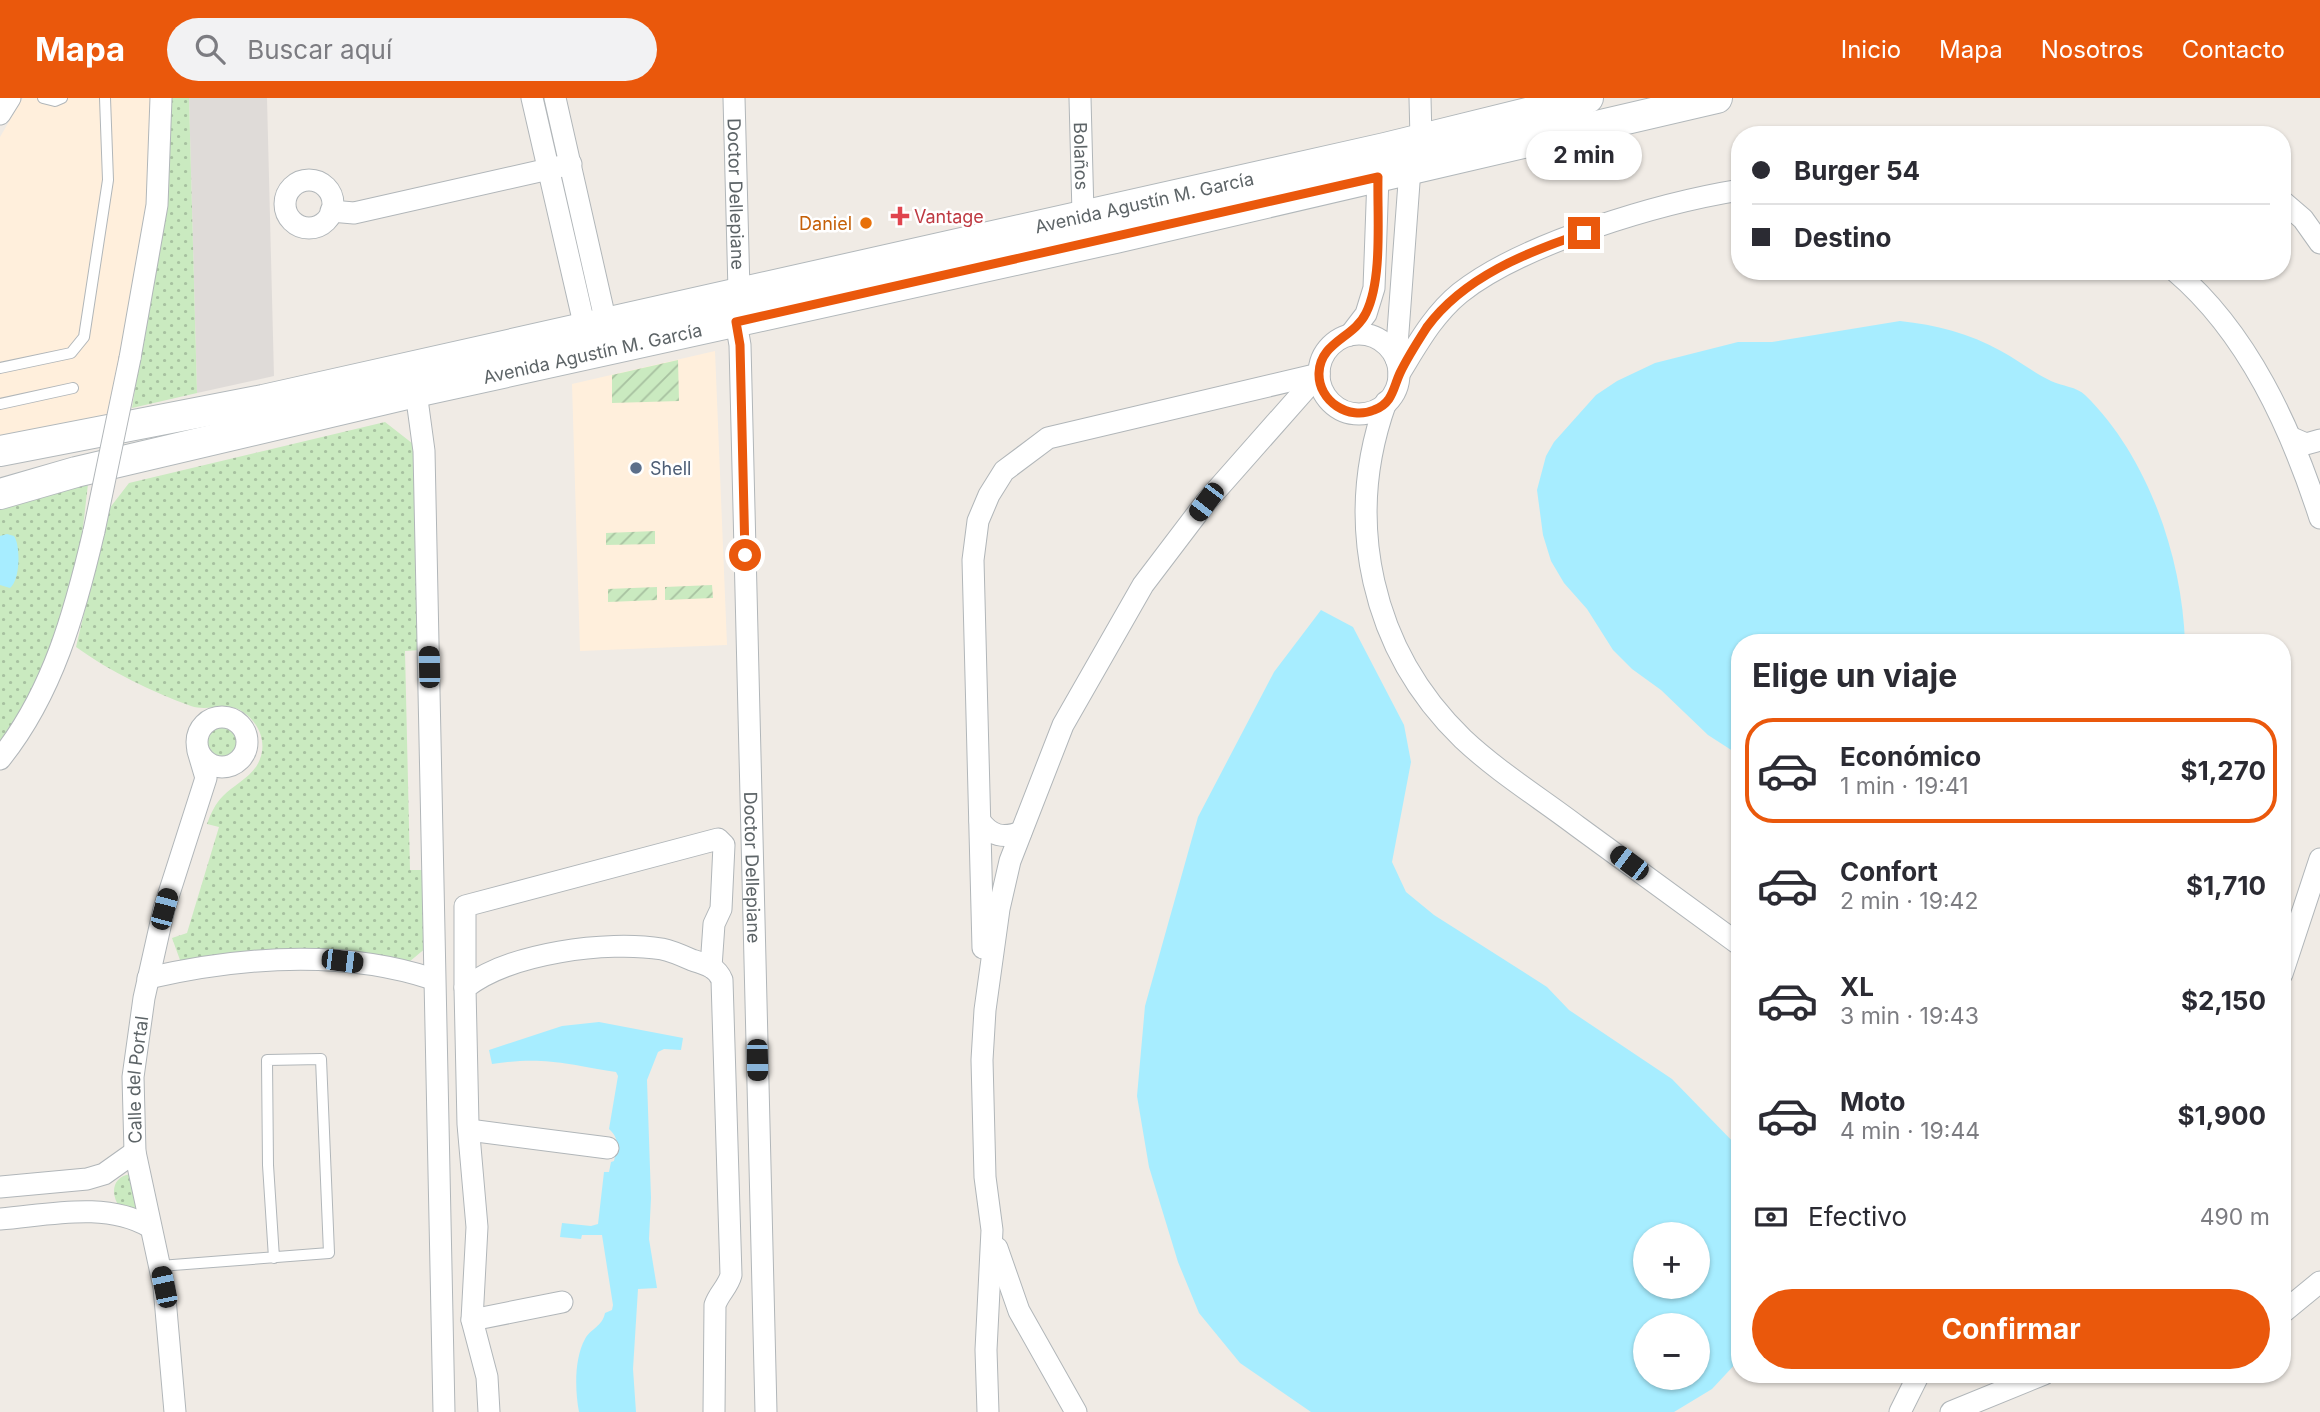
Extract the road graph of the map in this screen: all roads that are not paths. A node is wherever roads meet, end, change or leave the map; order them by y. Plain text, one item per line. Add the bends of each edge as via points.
1 (10, 98) edge
2 (43, 98) edge
3 (62, 98) edge
4 (105, 98) edge
5 (161, 98) edge
6 (532, 98) edge
7 (555, 98) edge
8 (734, 98) edge
9 (1080, 98) edge
10 (1420, 98) edge
11 (1588, 98) edge
12 (1717, 98) edge
13 (0, 114) edge
14 (1421, 139) junction
15 (1385, 148) junction
16 (1441, 162) junction
17 (571, 164) junction
18 (1410, 169) junction
19 (548, 170) junction
20 (1378, 177) junction
21 (1731, 192) edge
22 (2291, 209) edge
23 (331, 211) dead end
24 (1083, 214) junction
25 (1406, 229) junction
26 (1376, 231) junction
27 (2320, 243) edge
28 (2183, 280) edge
29 (738, 292) junction
30 (736, 322) junction
31 (596, 325) junction
32 (1350, 335) junction
33 (1398, 367) junction
34 (0, 368) edge
35 (1319, 374) junction
36 (73, 388) dead end
37 (1254, 389) junction
38 (416, 392) junction
39 (1386, 402) junction
40 (0, 404) edge
41 (1271, 426) junction
42 (2292, 438) junction
43 (2320, 440) edge
44 (0, 451) edge
45 (0, 494) edge
46 (2320, 518) edge
47 (198, 751) junction
48 (0, 759) edge
49 (230, 766) junction
50 (202, 794) junction
51 (980, 821) junction
52 (1021, 832) junction
53 (2320, 859) edge
54 (2310, 920) edge
55 (1731, 939) edge
56 (2291, 957) edge
57 (711, 967) junction
58 (148, 978) junction
59 (433, 979) junction
60 (465, 988) junction
61 (985, 1010) junction
62 (468, 1130) junction
63 (608, 1148) dead end
64 (135, 1152) junction
65 (104, 1174) junction
66 (0, 1187) edge
67 (107, 1212) junction
68 (0, 1219) edge
69 (150, 1227) junction
70 (992, 1230) junction
71 (274, 1258) junction
72 (160, 1266) junction
73 (2320, 1282) edge
74 (562, 1302) dead end
75 (2291, 1305) edge
76 (472, 1320) junction
77 (1024, 1321) junction
78 (987, 1330) junction
79 (1914, 1383) edge
80 (2019, 1383) edge
81 (175, 1412) edge
82 (444, 1412) edge
83 (489, 1412) edge
84 (714, 1412) edge
85 (766, 1412) edge
86 (988, 1412) edge
87 (1076, 1412) edge
88 (1900, 1412) edge
89 (1951, 1412) edge

1 - 13 street
2 - 3 lane
4 - 34 lane via 108,180 84,337 71,352
5 - 48 street, bridge via 157,205 130,358 78,600 60,654 35,705
6 - 19 street
7 - 17 street
8 - 29 street, Doctor Dellepiane
9 - 24 street, Bolaños
10 - 14 street
11 - 14 main road, Avenida Agustín M. García
12 - 16 main road, Avenida Agustín M. García
14 - 15 main road, Avenida Agustín M. García
14 - 16 street
15 - 18 street
15 - 24 main road, Avenida Agustín M. García
16 - 18 main road, Avenida Agustín M. García
17 - 19 street
17 - 31 street
18 - 20 main road, Avenida Agustín M. García
18 - 25 street
19 - 23 street via 354,213
19 - 31 street
20 - 26 street
20 - 30 main road, Avenida Agustín M. García
21 - 33 street via 1627,218 1528,253 1459,294
22 - 27 street
24 - 29 main road, Avenida Agustín M. García
25 - 26 street
25 - 33 street
26 - 32 street via 1374,288 1366,314
28 - 42 street via 2239,345
29 - 31 main road, Avenida Agustín M. García
30 - 38 main road, Avenida Agustín M. García
30 - 85 street, Doctor Dellepiane
31 - 44 main road, Avenida Agustín M. García via 263,401
32 - 33 street via 1373,336 1391,350
32 - 35 street via 1328,349
33 - 39 street via 1393,394
35 - 37 street
35 - 39 street via 1327,398 1349,413 1363,414
35 - 41 street
36 - 40 lane
37 - 41 street via 1273,403
37 - 51 street via 1048,438 1004,471 978,521 973,560
38 - 45 main road, Avenida Agustín M. García via 76,471
38 - 59 street via 424,451
39 - 55 street via 1368,465 1367,544 1385,620 1410,671 1464,740
41 - 52 street via 1198,512 1112,635 1063,725
42 - 43 street via 2306,443
42 - 46 street
47 - 49 street via 215,766
47 - 49 street via 198,735 208,722 232,720 244,731 246,747
47 - 50 street via 206,778
49 - 50 street via 211,780
50 - 58 street, Calle del Portal via 176,864
51 - 52 street via 992,834
51 - 61 street
52 - 61 street via 999,909
53 - 54 street
54 - 56 street
57 - 60 street via 664,949 607,947 509,964
57 - 60 street via 714,924 721,909 724,845 718,839 465,906
57 - 84 street via 722,980 732,1275 715,1304
58 - 59 street via 223,965 301,960 380,965
58 - 64 street, Calle del Portal via 133,1077
59 - 82 street
60 - 62 street
61 - 70 street via 983,1131
62 - 63 street
62 - 76 street via 477,1227
64 - 65 street
64 - 69 street, Calle del Portal
65 - 66 street
65 - 67 street
67 - 68 street
67 - 69 street
69 - 72 street, Calle del Portal
70 - 77 street via 1004,1275
70 - 78 street
71 - 71 lane via 329,1253 321,1059 267,1060
71 - 72 lane
72 - 81 street, Calle del Portal
73 - 75 street
74 - 76 street
76 - 83 street
77 - 78 street via 1007,1315
77 - 87 street
78 - 86 street
79 - 88 street
80 - 89 street

